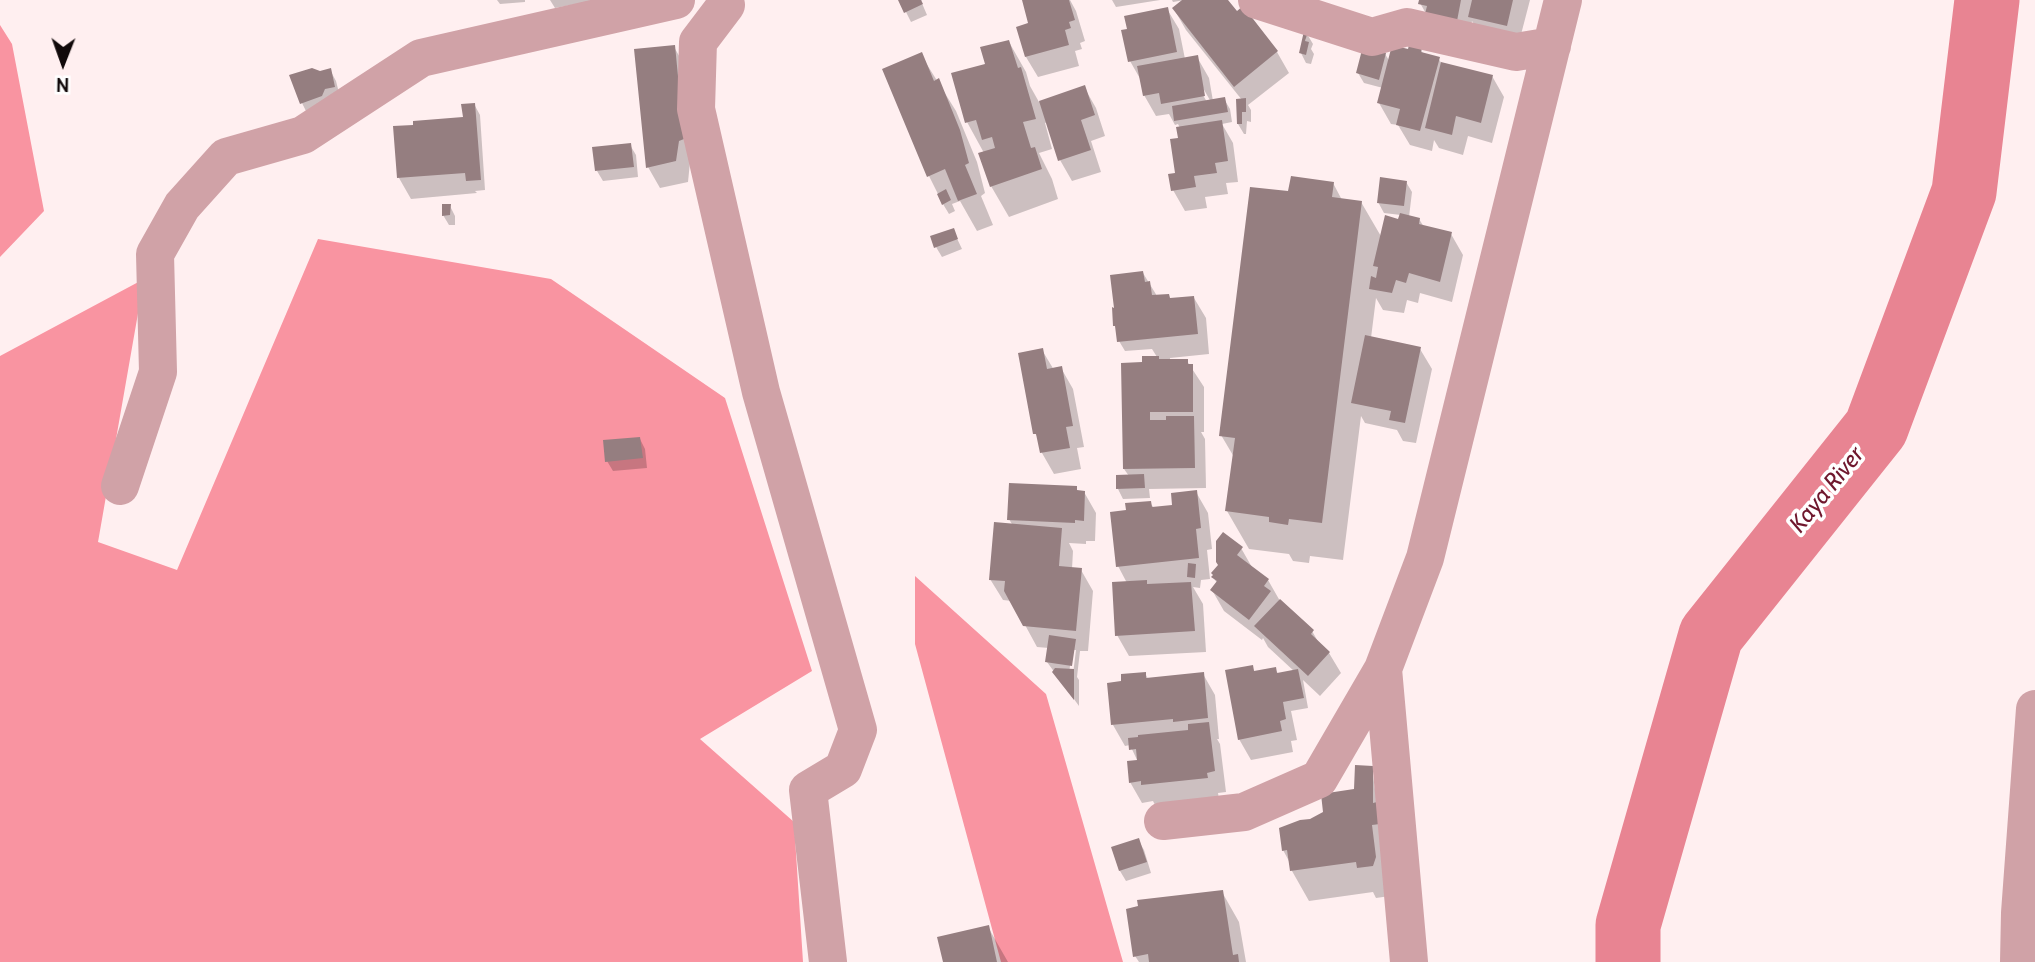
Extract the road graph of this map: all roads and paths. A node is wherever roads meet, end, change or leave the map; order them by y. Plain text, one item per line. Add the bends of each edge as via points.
1 (676, 0) edge
2 (1257, 0) edge
3 (1563, 0) edge
4 (729, 2) edge
5 (1552, 46) junction
6 (120, 486) dead end
7 (1383, 668) junction
8 (2035, 709) edge
9 (1163, 821) dead end
10 (828, 962) edge
11 (1409, 962) edge
12 (2019, 962) edge

1 - 6 street via 421,58 303,135 226,157 183,206 155,254 158,372
2 - 5 street via 1372,37 1407,27 1516,52
3 - 5 street
4 - 10 street via 698,42 696,110 761,392 858,730 844,769 808,790
5 - 7 street via 1425,558
7 - 9 street via 1319,779 1244,812
7 - 11 street
8 - 12 street

